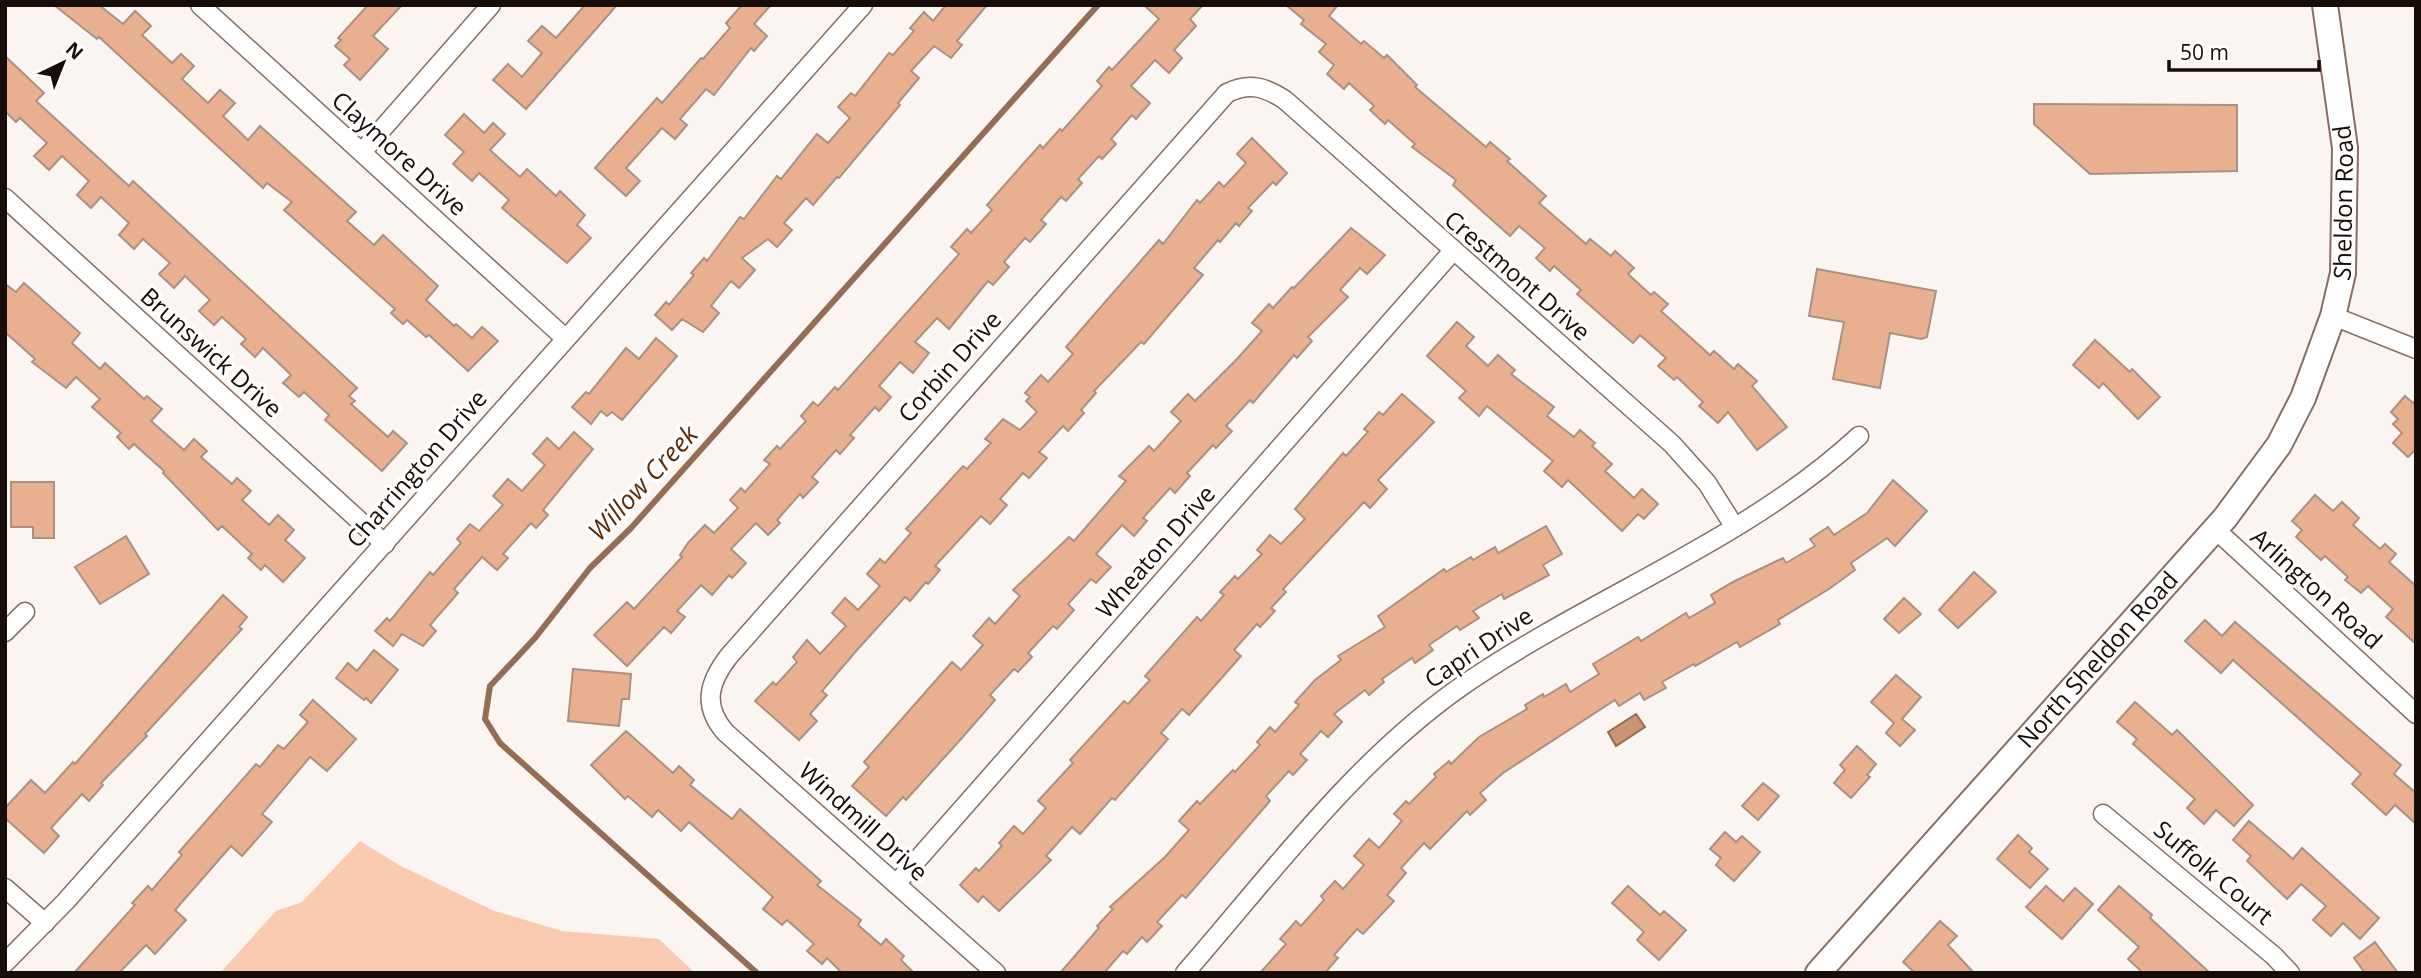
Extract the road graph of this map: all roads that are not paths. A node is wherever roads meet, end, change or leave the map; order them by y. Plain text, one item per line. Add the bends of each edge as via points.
1 (200, 5) edge
2 (491, 5) edge
3 (863, 5) edge
4 (2325, 5) edge
5 (1248, 86) joint
6 (362, 152) junction
7 (5, 198) edge
8 (1452, 252) junction
9 (2333, 316) junction
10 (565, 338) junction
11 (2416, 349) edge
12 (1859, 436) dead end
13 (1734, 526) junction
14 (2215, 529) junction
15 (385, 544) junction
16 (24, 612) dead end
17 (5, 632) edge
18 (710, 699) joint
19 (2416, 714) edge
20 (2103, 814) dead end
21 (896, 884) junction
22 (5, 888) edge
23 (45, 923) junction
24 (5, 964) edge
25 (1827, 969) edge
26 (996, 973) edge
27 (1185, 973) edge
28 (2290, 973) edge

1 - 6 street, Claymore Drive
2 - 6 street
3 - 10 street, Charrington Drive
4 - 9 street, Sheldon Road via 2345,148 2343,273
5 - 8 street, Crestmont Drive via 1270,90 1285,100
5 - 18 street, Corbin Drive via 1219,100 887,474 729,656 714,676
6 - 10 street, Claymore Drive
7 - 15 street, Brunswick Drive
8 - 13 street, Crestmont Drive via 1672,444 1707,483
8 - 21 street, Wheaton Drive
9 - 11 street
9 - 14 street, North Sheldon Road via 2303,398 2279,445
10 - 15 street, Charrington Drive
12 - 13 street, Capri Drive via 1801,486
13 - 27 street, Capri Drive via 1516,650 1413,723 1347,788
14 - 19 street, Arlington Road
14 - 25 street, North Sheldon Road
15 - 23 street, Charrington Drive
16 - 17 street
18 - 21 street, Windmill Drive via 715,719 725,732
20 - 28 street, Suffolk Court
21 - 26 street, Windmill Drive
22 - 23 street
23 - 24 street, Charrington Drive

